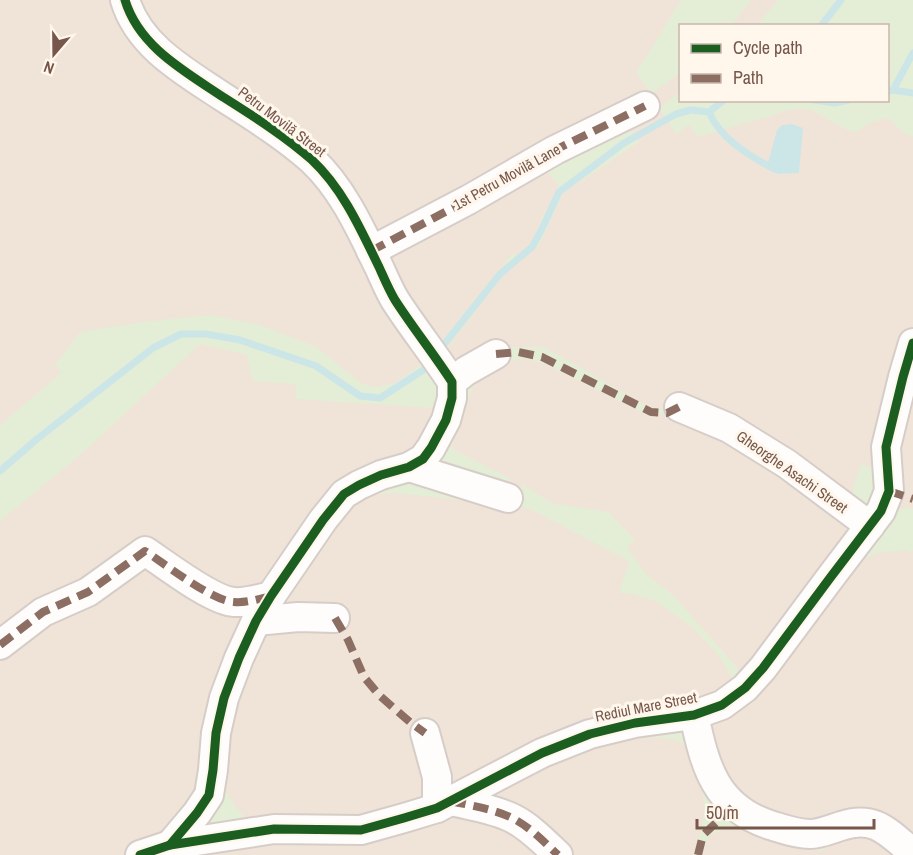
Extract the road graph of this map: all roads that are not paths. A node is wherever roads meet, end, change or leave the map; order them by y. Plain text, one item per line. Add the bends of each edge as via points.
1 (125, 0) edge
2 (645, 106) dead end
3 (371, 250) junction
4 (913, 342) edge
5 (496, 354) dead end
6 (452, 382) junction
7 (679, 407) dead end
8 (409, 466) junction
9 (901, 495) edge
10 (508, 498) dead end
11 (870, 526) junction
12 (271, 597) junction
13 (334, 618) dead end
14 (256, 621) junction
15 (0, 645) edge
16 (694, 715) junction
17 (425, 732) dead end
18 (444, 804) junction
19 (170, 845) junction
20 (228, 845) edge
21 (906, 847) dead end
22 (140, 855) edge
23 (558, 855) edge

1 - 3 street, Petru Movilă Street via 142,32 165,57 312,161 335,187
2 - 3 street, 1st Petru Movilă Lane
3 - 6 street, Petru Movilă Street via 394,298
4 - 9 street, Rediul Mare Street via 886,447
5 - 6 street
6 - 8 street via 446,420 423,459
7 - 11 street, Gheorghe Asachi Street via 729,428
8 - 10 street
8 - 12 street via 344,494
9 - 11 street, Rediul Mare Street
11 - 16 street, Rediul Mare Street via 746,688 722,705
12 - 14 street
12 - 15 street via 232,602 207,592 145,552 88,592 43,612
13 - 14 street
14 - 19 street via 224,698 209,795
16 - 18 street, Rediul Mare Street via 590,734 542,753
16 - 21 street, Rediul Mare Street via 708,769 725,798 745,814 788,831 811,834 860,822 876,824
17 - 18 street
18 - 20 street, Rediul Mare Street via 361,830 274,829
18 - 23 street via 515,819
19 - 20 street, Rediul Mare Street
19 - 22 street, Rediul Mare Street

